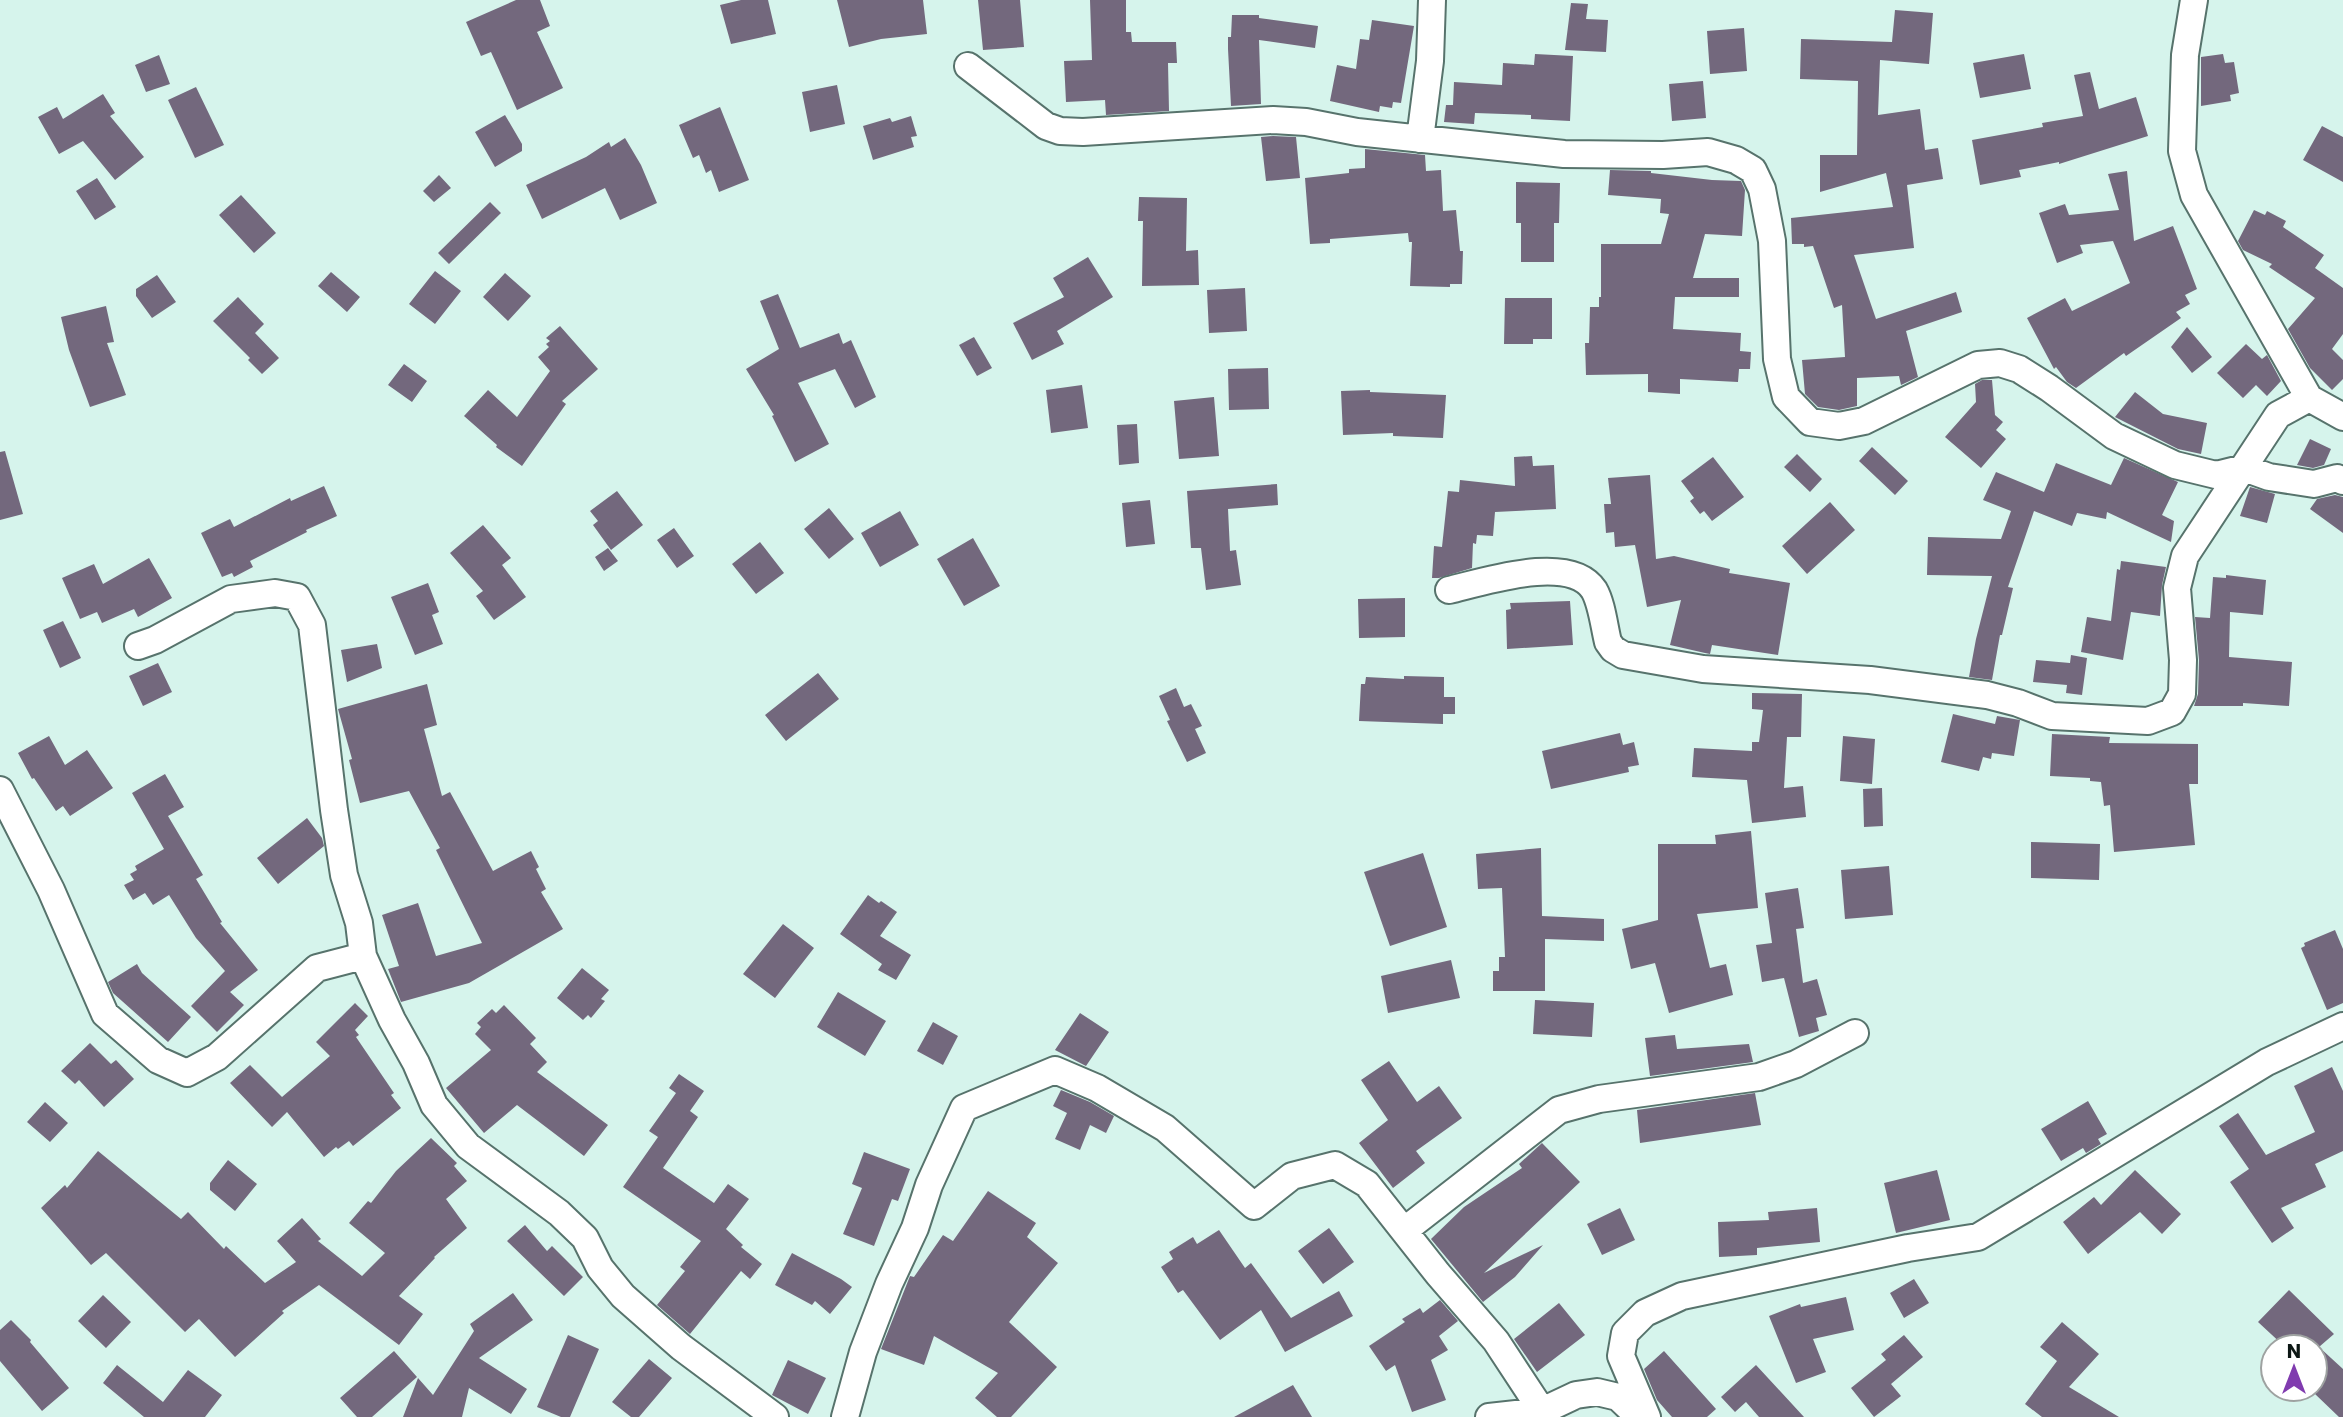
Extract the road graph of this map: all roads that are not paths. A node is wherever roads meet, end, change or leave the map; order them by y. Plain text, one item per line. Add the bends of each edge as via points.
1 (1432, 0) edge
2 (2194, 0) edge
3 (968, 66) dead end
4 (1420, 139) junction
5 (2309, 398) junction
6 (2343, 417) edge
7 (2244, 468) junction
8 (2343, 481) edge
9 (1450, 590) dead end
10 (138, 646) dead end
11 (0, 790) edge
12 (363, 956) junction
13 (2343, 1026) edge
14 (1855, 1033) dead end
15 (1405, 1230) junction
16 (1542, 1410) junction
17 (775, 1417) edge
18 (845, 1417) edge
19 (1489, 1417) edge
20 (1639, 1417) edge
21 (1647, 1417) edge

1 - 4 street
2 - 5 street via 2185,55 2182,151 2194,195
3 - 4 street via 1046,126 1060,131 1273,120
4 - 7 street via 1564,154 1708,152 1753,170 1762,189 1772,241 1777,359 1786,397 1810,422 1839,426 1864,421 1978,365 2000,363 2049,388 2114,436 2175,465 2216,475
5 - 6 street
5 - 7 street via 2278,415
7 - 8 street via 2314,484 2337,478
7 - 9 street via 2185,556 2177,589 2182,694 2172,712 2148,721 2052,716 1987,695 1870,680 1703,669 1623,655 1608,642 1593,589 1564,573 1524,572
10 - 12 street via 231,599 275,593 297,597 312,625 344,875 359,923
11 - 12 street via 51,890 105,1014 158,1060 187,1073 217,1057 317,968
12 - 17 street via 434,1105 468,1146 559,1213 585,1238 600,1268 623,1296 681,1348
13 - 21 street via 2267,1062 1978,1237 1682,1296 1646,1313 1625,1333 1621,1356
14 - 15 street via 1796,1064 1759,1077 1599,1099 1559,1110
15 - 16 street via 1496,1341
15 - 18 street via 1367,1184 1335,1165 1292,1176 1254,1206 1165,1128 1097,1088 1055,1070 964,1108 888,1284
16 - 19 street
16 - 20 street via 1576,1395 1597,1392 1618,1397

